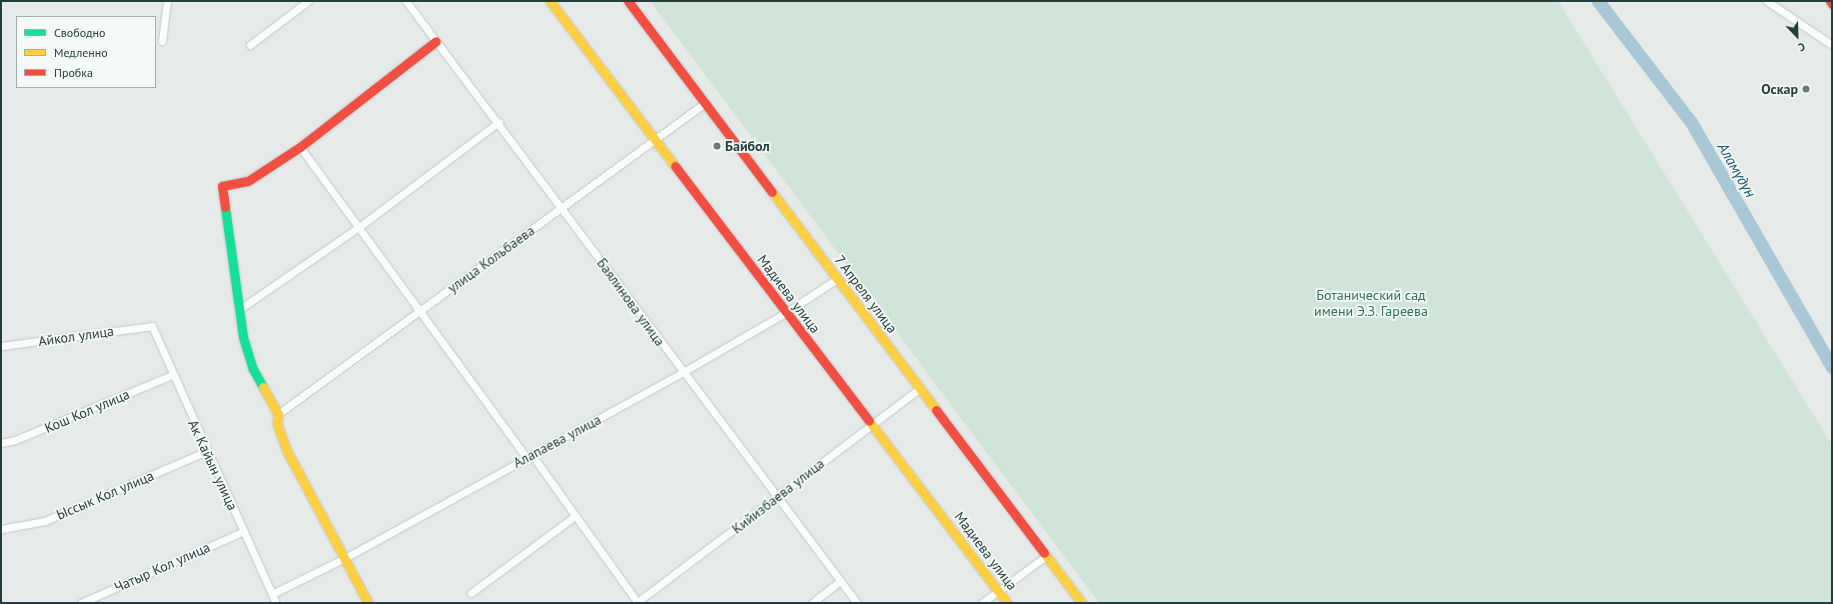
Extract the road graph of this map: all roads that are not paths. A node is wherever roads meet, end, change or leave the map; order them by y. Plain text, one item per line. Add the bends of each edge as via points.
1 (167, 1) edge
2 (308, 1) edge
3 (406, 1) edge
4 (550, 1) edge
5 (628, 1) edge
6 (1767, 1) edge
7 (1830, 1) edge
8 (1832, 4) edge
9 (162, 41) dead end
10 (436, 41) junction
11 (250, 45) dead end
12 (1832, 45) edge
13 (705, 104) junction
14 (499, 122) junction
15 (655, 140) junction
16 (300, 147) junction
17 (562, 208) junction
18 (359, 227) junction
19 (837, 279) junction
20 (240, 309) junction
21 (420, 311) junction
22 (785, 314) junction
23 (152, 326) joint
24 (1, 346) edge
25 (683, 372) junction
26 (172, 375) junction
27 (919, 389) junction
28 (278, 414) junction
29 (871, 423) junction
30 (1, 443) edge
31 (207, 451) junction
32 (529, 456) junction
33 (776, 498) junction
34 (575, 516) junction
35 (1, 528) edge
36 (244, 531) junction
37 (1046, 556) junction
38 (345, 558) junction
39 (840, 581) junction
40 (998, 591) junction
41 (471, 593) dead end
42 (272, 594) junction
43 (81, 603) edge
44 (276, 603) edge
45 (368, 603) edge
46 (637, 603) edge
47 (812, 603) edge
48 (857, 603) edge
49 (982, 603) edge
50 (1007, 603) edge
51 (1082, 603) edge

1 - 9 street
2 - 11 street
3 - 10 street, Баялинова улица
4 - 15 street, Мадиева улица
5 - 13 street, 7 Апреля улица
6 - 12 street
7 - 8 street
10 - 14 street, Баялинова улица
10 - 16 street
13 - 15 street, улица Кольбаева
13 - 19 street, 7 Апреля улица
14 - 17 street, Баялинова улица
14 - 18 street
15 - 17 street, улица Кольбаева
15 - 22 street, Мадиева улица
16 - 18 street
16 - 20 street via 248,181 222,186
17 - 21 street, улица Кольбаева
17 - 25 street, Баялинова улица
18 - 20 street
18 - 21 street
19 - 22 street, Алапаева улица
19 - 27 street, 7 Апреля улица
20 - 28 street via 243,337 253,369
21 - 28 street, улица Кольбаева
21 - 32 street
22 - 25 street, Алапаева улица
22 - 29 street, Мадиева улица
23 - 24 street, Айкол улица
23 - 26 street, Ак Кайын улица
25 - 32 street, Алапаева улица
25 - 33 street, Баялинова улица
26 - 30 street, Кош Кол улица via 15,440
26 - 31 street, Ак Кайын улица
27 - 29 street, Кийизбаева улица
27 - 37 street, 7 Апреля улица
28 - 38 street via 276,424 287,451
29 - 33 street, Кийизбаева улица
29 - 40 street, Мадиева улица
31 - 35 street, Ыссык Кол улица via 45,521
31 - 36 street, Ак Кайын улица
32 - 34 street
32 - 38 street, Алапаева улица
33 - 39 street, Баялинова улица
33 - 46 street, Кийизбаева улица
34 - 41 street
34 - 46 street
36 - 42 street, Ак Кайын улица
36 - 43 street, Чатыр Кол улица
37 - 40 street
37 - 51 street, 7 Апреля улица
38 - 42 street, Алапаева улица
38 - 45 street
39 - 47 street
39 - 48 street, Баялинова улица
40 - 49 street
40 - 50 street, Мадиева улица
42 - 44 street, Ак Кайын улица

